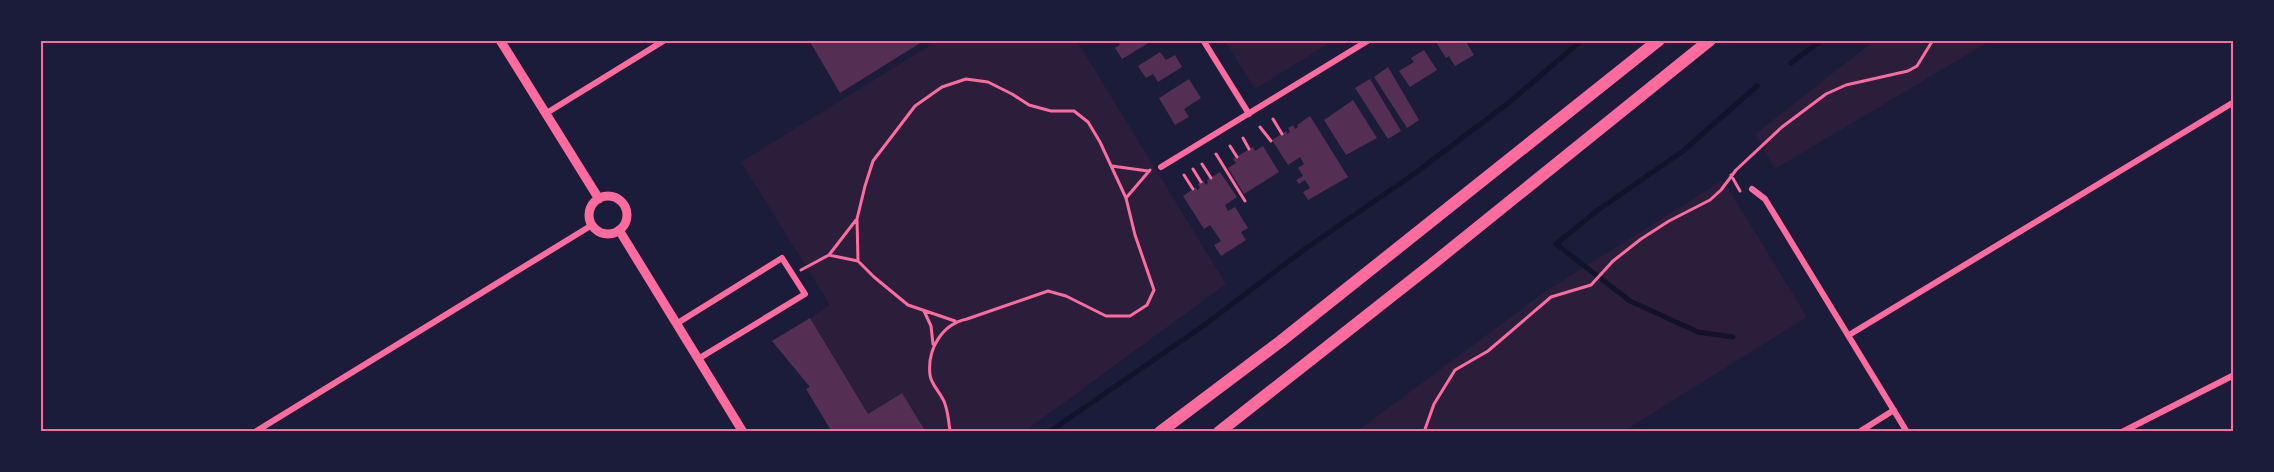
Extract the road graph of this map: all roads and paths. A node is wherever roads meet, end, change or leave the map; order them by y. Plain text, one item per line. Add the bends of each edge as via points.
1 (500, 40) edge
2 (665, 40) edge
3 (1203, 40) edge
4 (1369, 40) edge
5 (1659, 40) edge
6 (1710, 40) edge
7 (1933, 40) edge
8 (2234, 102) edge
9 (545, 114) junction
10 (1249, 114) junction
11 (1273, 119) dead end
12 (1260, 127) dead end
13 (1282, 134) dead end
14 (1243, 138) dead end
15 (1272, 141) dead end
16 (1230, 146) dead end
17 (1250, 149) dead end
18 (1216, 154) dead end
19 (1237, 157) dead end
20 (1202, 164) dead end
21 (1112, 166) junction
22 (1161, 167) joint
23 (1193, 169) dead end
24 (1149, 171) junction
25 (1184, 175) dead end
26 (1731, 176) junction
27 (1210, 178) dead end
28 (1201, 182) dead end
29 (1193, 189) dead end
30 (1752, 189) joint
31 (1126, 198) junction
32 (599, 199) junction
33 (1245, 201) dead end
34 (857, 219) junction
35 (592, 225) junction
36 (619, 231) junction
37 (829, 255) junction
38 (858, 261) junction
39 (792, 274) junction
40 (924, 310) junction
41 (955, 321) junction
42 (676, 324) junction
43 (1849, 335) junction
44 (933, 345) junction
45 (698, 359) junction
46 (2234, 375) edge
47 (1894, 410) junction
48 (255, 432) edge
49 (743, 432) edge
50 (950, 432) edge
51 (1160, 432) edge
52 (1219, 432) edge
53 (1424, 432) edge
54 (1859, 432) edge
55 (1907, 432) edge
56 (2122, 432) edge

1 - 9 main road
2 - 9 street
3 - 10 street
4 - 10 street
5 - 51 highway via 1290,334
6 - 52 highway
7 - 26 path via 1917,66 1908,71 1846,85 1826,94 1782,127
8 - 43 street
9 - 32 main road
10 - 22 street
11 - 13 path
12 - 15 path
14 - 17 path
16 - 19 path
18 - 33 path
20 - 27 path
21 - 24 path
21 - 31 path
21 - 34 path via 1088,122 1074,111 1051,111 1029,105 988,82 966,79 942,87 915,106 894,131 873,161
22 - 24 path
23 - 28 path
24 - 31 path
25 - 29 path
26 - 30 path via 1739,191
26 - 53 path via 1710,200 1641,239 1605,268 1591,285 1551,297 1488,351 1455,370 1434,404
30 - 43 street via 1765,200
31 - 41 path via 1154,290 1147,305 1130,316 1106,316 1048,291
32 - 35 main road via 590,213
32 - 36 main road via 618,199 626,208 626,220
34 - 37 path
34 - 38 path
35 - 36 main road via 607,234
35 - 48 street
36 - 42 main road
37 - 38 path
37 - 39 path
38 - 40 path via 908,305
39 - 42 street via 782,258
39 - 45 street via 805,294
40 - 41 path
40 - 44 path
41 - 44 path
42 - 45 main road
43 - 47 street
44 - 50 path via 930,376 945,404
45 - 49 main road
46 - 56 street
47 - 54 street
47 - 55 street

